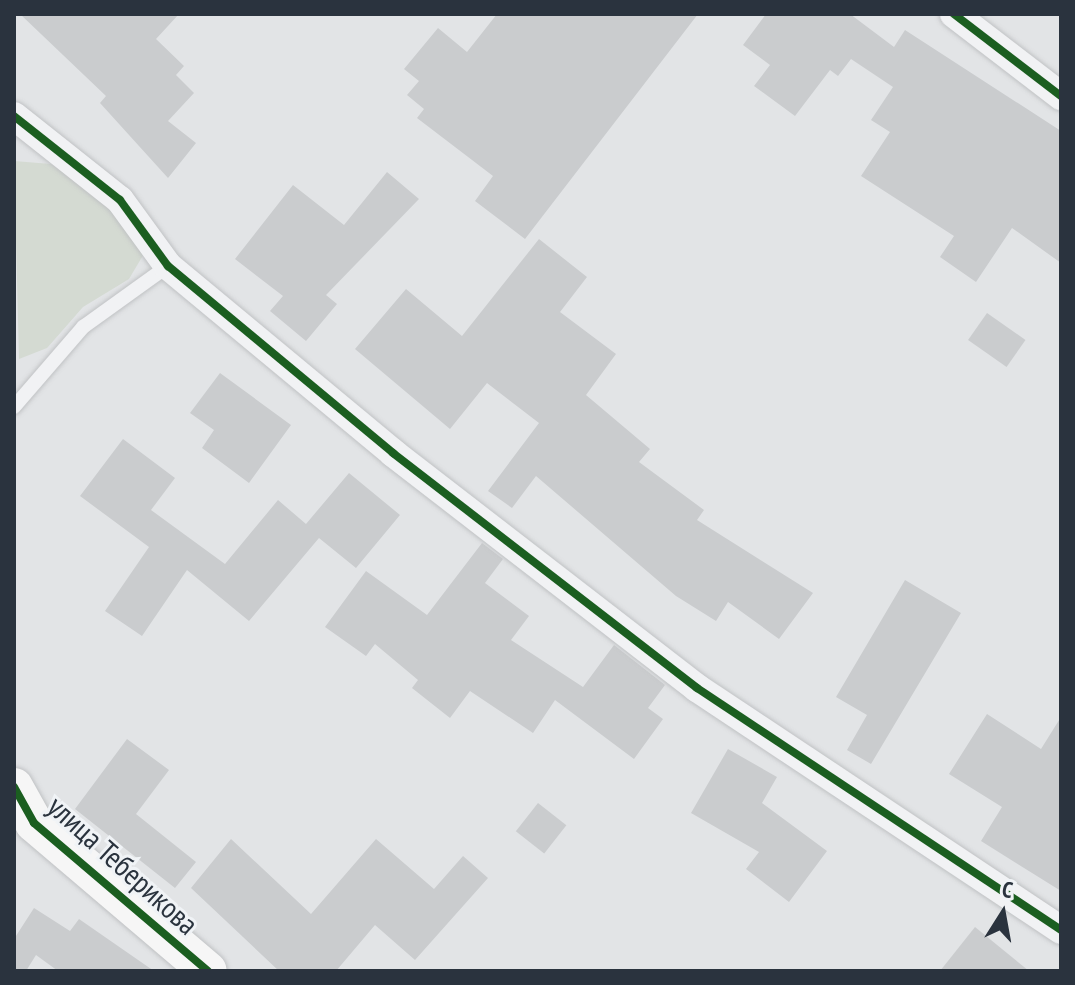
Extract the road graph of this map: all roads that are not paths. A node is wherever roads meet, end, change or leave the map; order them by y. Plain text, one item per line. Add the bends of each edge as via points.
1 (954, 14) edge
2 (1061, 96) edge
3 (14, 116) edge
4 (168, 266) junction
5 (14, 407) edge
6 (14, 787) edge
7 (1061, 930) edge
8 (208, 971) edge

1 - 2 street
3 - 4 street via 120,200
4 - 5 lane via 83,327
4 - 7 street via 393,453 697,688
6 - 8 street, улица Теберикова via 34,823

